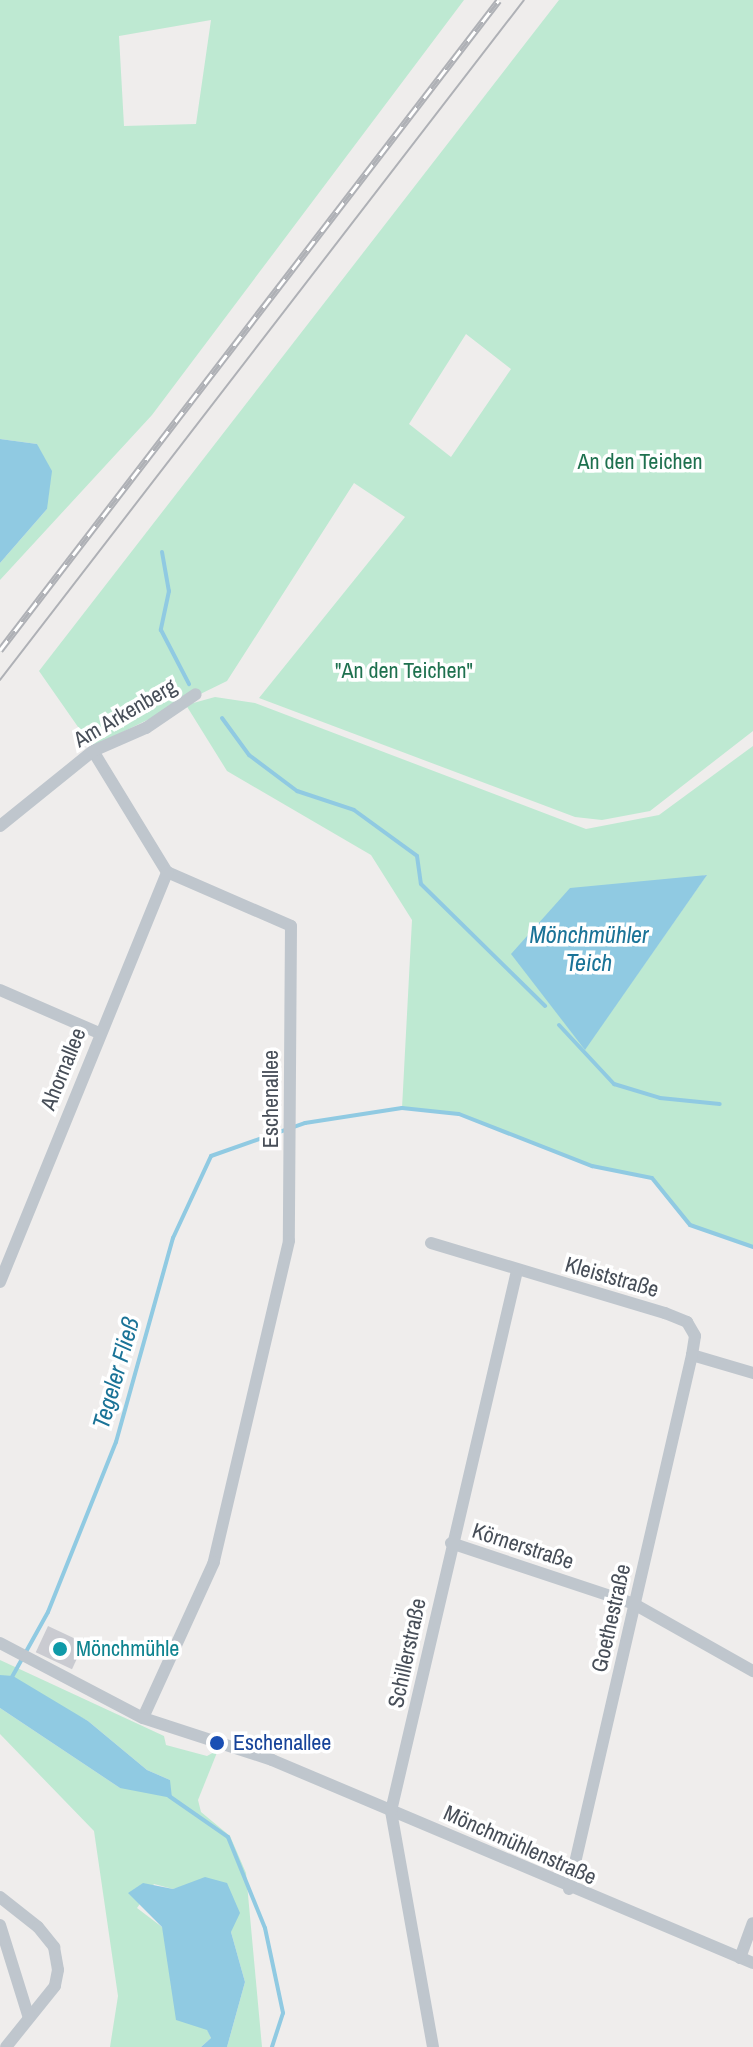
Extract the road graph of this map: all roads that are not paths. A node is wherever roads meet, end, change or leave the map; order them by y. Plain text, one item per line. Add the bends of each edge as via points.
1 (196, 694) dead end
2 (93, 751) junction
3 (0, 826) edge
4 (167, 872) junction
5 (0, 990) edge
6 (99, 1033) junction
7 (431, 1243) dead end
8 (517, 1271) junction
9 (0, 1282) edge
10 (692, 1355) junction
11 (753, 1373) edge
12 (451, 1543) junction
13 (634, 1604) junction
14 (0, 1643) edge
15 (753, 1671) edge
16 (143, 1718) junction
17 (391, 1811) junction
18 (569, 1889) junction
19 (0, 1897) edge
20 (753, 1923) edge
21 (0, 1925) edge
22 (740, 1958) junction
23 (753, 1963) edge
24 (29, 2018) junction
25 (6, 2047) edge
26 (433, 2047) edge

1 - 2 street, Am Arkenberg via 146,728
2 - 3 street, Am Arkenberg
2 - 4 street
4 - 6 street, Ahornallee
4 - 16 street, Eschenallee via 291,926 292,1136 289,1241 214,1562
5 - 6 street
6 - 9 street, Ahornallee
7 - 8 street, Kleiststraße
8 - 10 street, Kleiststraße via 687,1322 695,1336
8 - 12 street, Schillerstraße
10 - 11 street
10 - 13 street, Goethestraße
12 - 13 street, Körnerstraße
12 - 17 street, Schillerstraße
13 - 15 street, Körnerstraße
13 - 18 street, Goethestraße
14 - 16 street, Mönchmühlenstraße
16 - 17 street, Mönchmühlenstraße via 272,1760
17 - 18 street, Mönchmühlenstraße
17 - 26 street, Schillerstraße
18 - 22 street, Mönchmühlenstraße
19 - 24 street via 54,1947 55,1986
20 - 22 street
21 - 24 street
22 - 23 street, Mönchmühlenstraße
24 - 25 street

